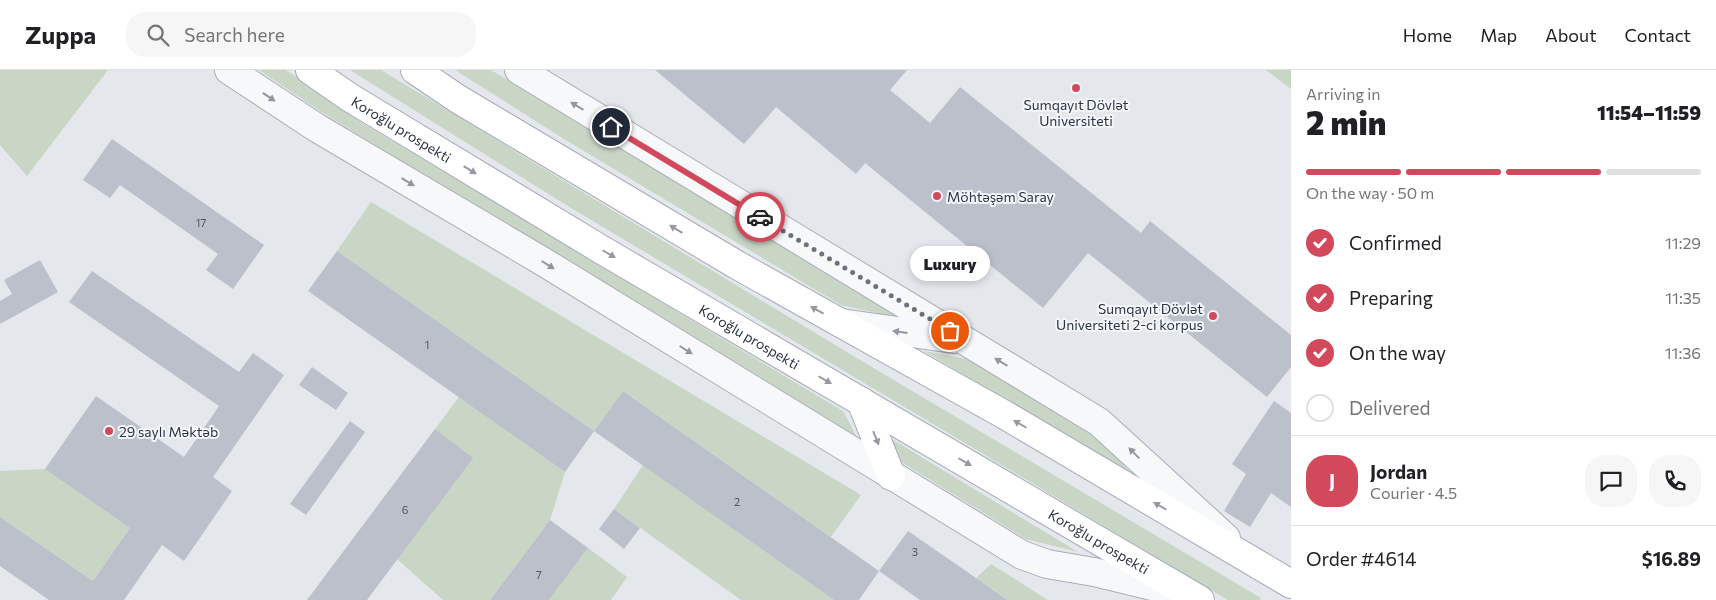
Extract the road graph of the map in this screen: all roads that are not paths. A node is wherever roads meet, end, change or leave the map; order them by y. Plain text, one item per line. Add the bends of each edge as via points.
1 (229, 70) edge
2 (310, 70) edge
3 (415, 70) edge
4 (518, 70) edge
5 (551, 78) edge
6 (840, 323) junction
7 (966, 341) junction
8 (860, 401) junction
9 (891, 476) junction
10 (1247, 557) junction
11 (1291, 584) edge
12 (1196, 598) edge

1 -> 9 street via 317,128 542,261
2 -> 8 main road, Koroğlu prospekti via 349,97 593,244
6 -> 3 main road via 737,266
4 - 5 street
7 -> 5 street
7 -> 6 street
10 -> 6 main road
10 -> 7 street via 1099,422
8 -> 9 main road
8 -> 12 main road, Koroğlu prospekti
9 - 12 street via 1022,555 1047,564 1094,572
10 - 11 main road

